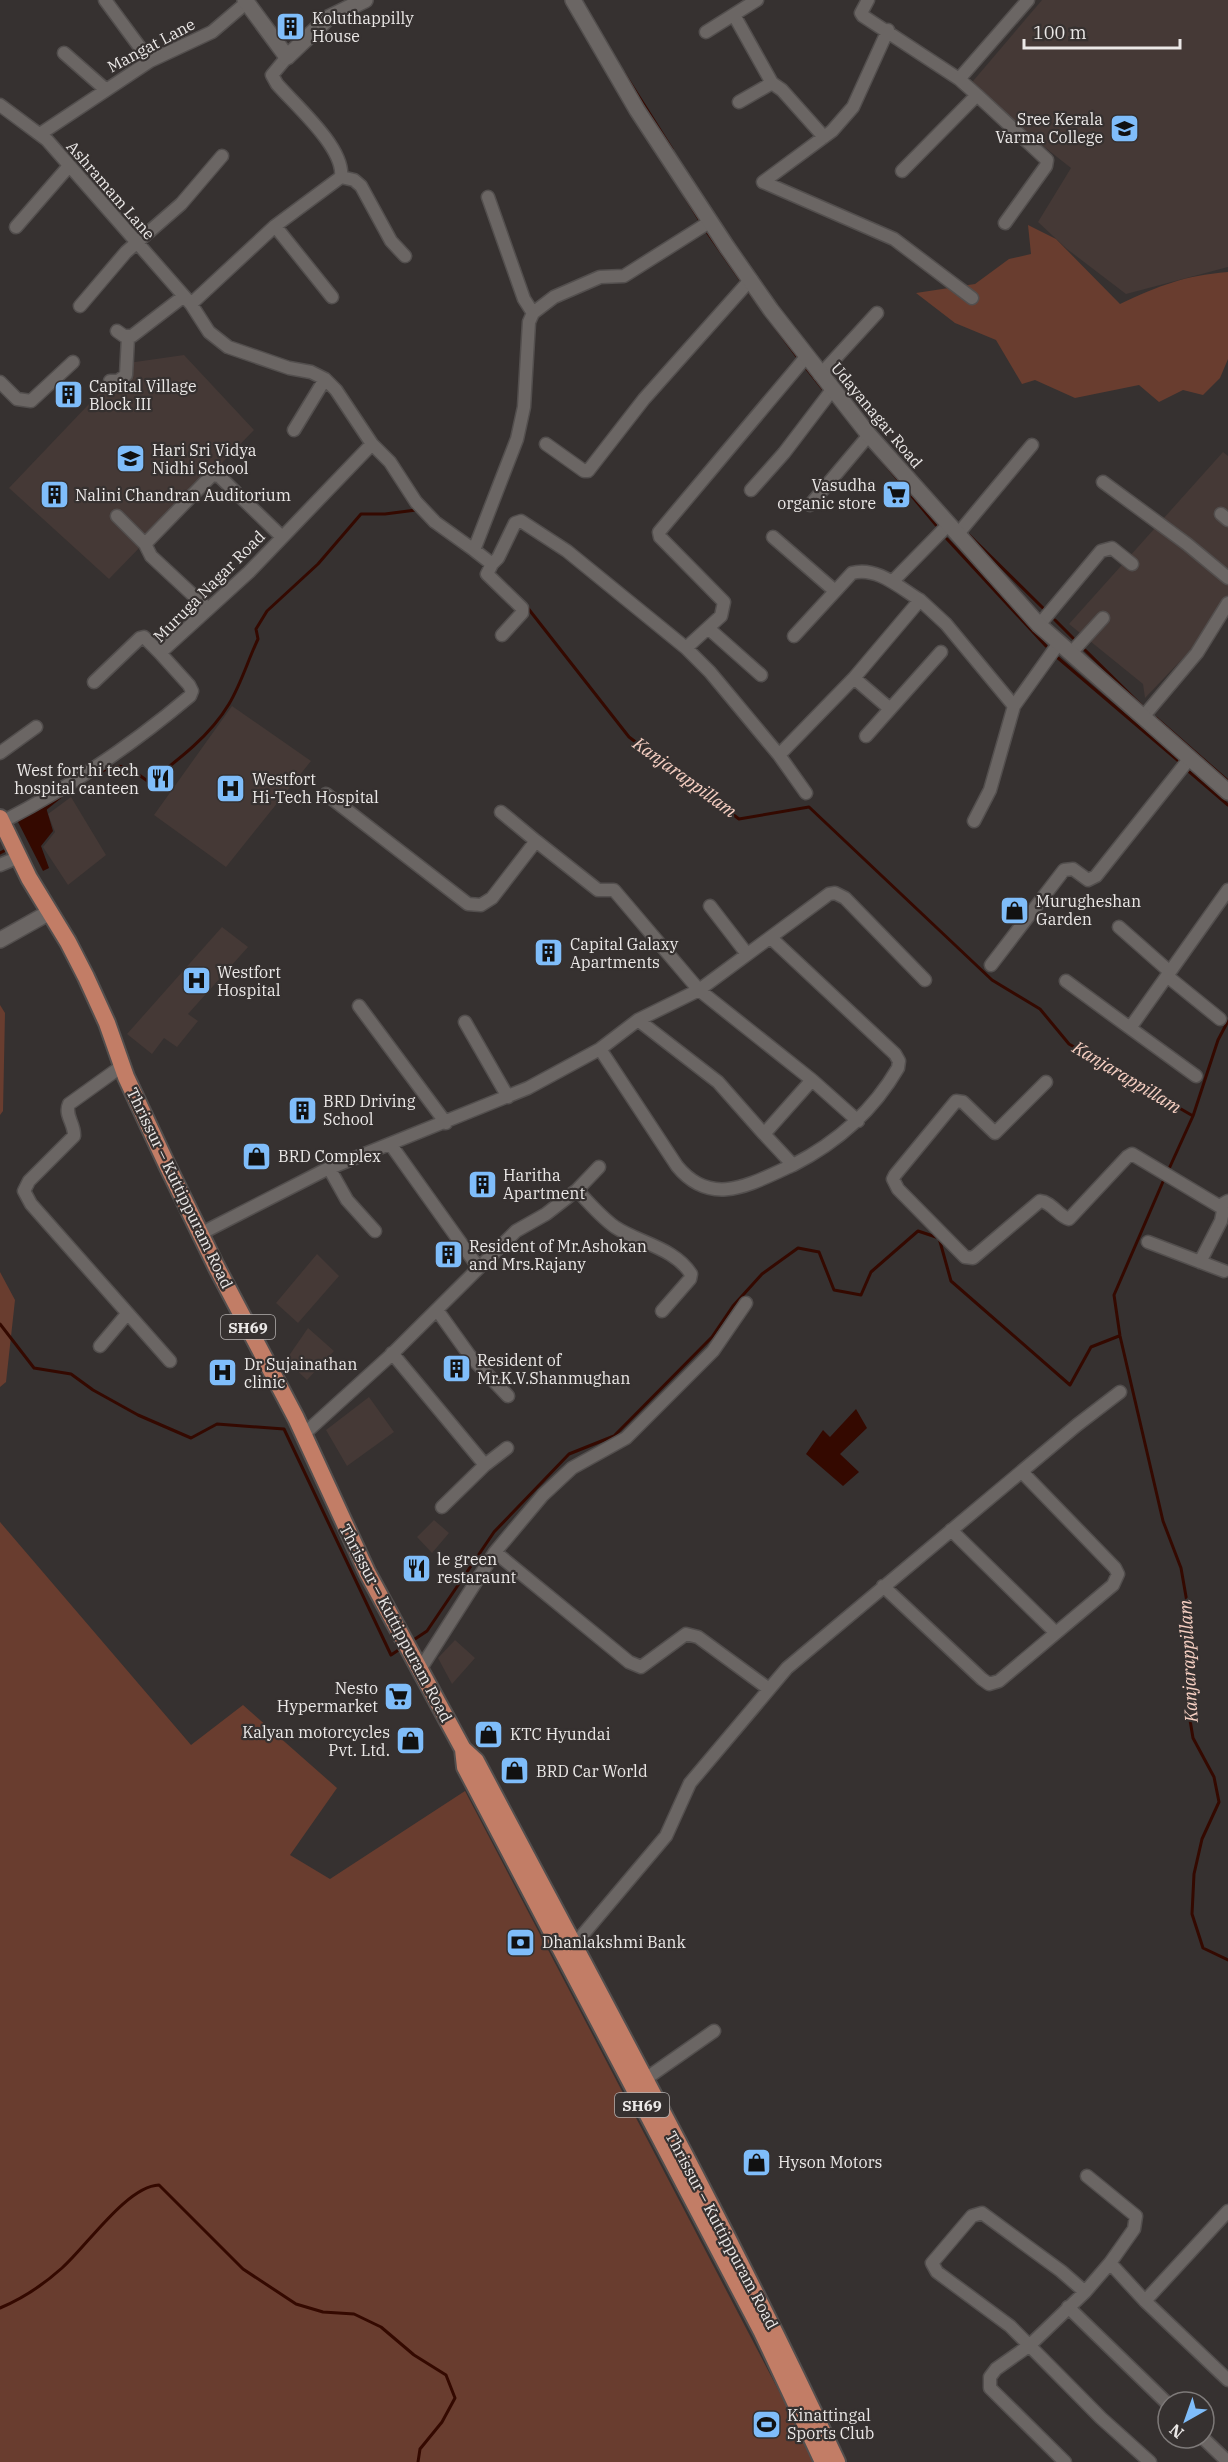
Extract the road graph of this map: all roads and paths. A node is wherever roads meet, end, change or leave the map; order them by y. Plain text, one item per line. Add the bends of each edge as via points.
1 (105, 0) edge
2 (365, 0) edge
3 (573, 0) edge
4 (757, 0) edge
5 (868, 0) edge
6 (1028, 0) edge
7 (245, 1) edge
8 (734, 15) junction
9 (888, 30) junction
10 (706, 32) dead end
11 (64, 53) dead end
12 (287, 57) junction
13 (150, 61) junction
14 (959, 79) junction
15 (772, 82) junction
16 (105, 89) junction
17 (977, 94) junction
18 (739, 102) dead end
19 (0, 105) edge
20 (39, 134) junction
21 (824, 137) junction
22 (222, 156) dead end
23 (69, 166) junction
24 (902, 171) dead end
25 (341, 177) junction
26 (488, 197) dead end
27 (711, 221) junction
28 (1005, 223) dead end
29 (275, 226) junction
30 (16, 227) dead end
31 (136, 244) junction
32 (405, 256) dead end
33 (751, 279) junction
34 (332, 297) dead end
35 (972, 298) dead end
36 (187, 300) junction
37 (80, 306) dead end
38 (533, 313) junction
39 (877, 313) dead end
40 (117, 331) dead end
41 (128, 338) junction
42 (806, 357) junction
43 (73, 362) dead end
44 (820, 375) junction
45 (325, 379) junction
46 (110, 381) dead end
47 (0, 382) edge
48 (832, 390) junction
49 (294, 430) dead end
50 (869, 435) junction
51 (372, 444) junction
52 (546, 444) dead end
53 (1032, 445) dead end
54 (1103, 482) dead end
55 (751, 490) dead end
56 (810, 505) dead end
57 (117, 516) dead end
58 (953, 530) junction
59 (282, 537) junction
60 (773, 537) dead end
61 (145, 544) junction
62 (474, 550) junction
63 (1132, 564) dead end
64 (490, 568) junction
65 (1228, 578) edge
66 (892, 582) junction
67 (835, 591) junction
68 (920, 600) junction
69 (1228, 603) edge
70 (208, 609) junction
71 (1103, 618) dead end
72 (1040, 625) junction
73 (708, 628) junction
74 (502, 635) dead end
75 (794, 636) dead end
76 (686, 648) junction
77 (1065, 648) junction
78 (941, 652) dead end
79 (160, 653) junction
80 (761, 675) dead end
81 (854, 678) junction
82 (94, 682) dead end
83 (1014, 706) junction
84 (889, 708) junction
85 (1148, 712) junction
86 (36, 727) dead end
87 (866, 736) dead end
88 (0, 753) edge
89 (779, 756) junction
90 (1190, 758) junction
91 (1228, 792) edge
92 (806, 793) dead end
93 (326, 794) dead end
94 (501, 812) dead end
95 (1, 820) edge
96 (974, 821) dead end
97 (536, 841) junction
98 (15, 850) junction
99 (0, 865) edge
100 (1228, 890) edge
101 (710, 906) dead end
102 (50, 912) junction
103 (1119, 927) dead end
104 (771, 938) junction
105 (0, 940) edge
106 (747, 954) junction
107 (991, 965) dead end
108 (1168, 974) junction
109 (925, 980) dead end
110 (1065, 981) dead end
111 (699, 990) junction
112 (358, 1006) dead end
113 (1220, 1019) dead end
114 (638, 1020) junction
115 (465, 1022) dead end
116 (1130, 1028) junction
117 (600, 1049) junction
118 (122, 1066) junction
119 (1196, 1076) dead end
120 (812, 1080) junction
121 (1046, 1082) dead end
122 (508, 1097) junction
123 (858, 1121) junction
124 (446, 1123) junction
125 (764, 1134) junction
126 (391, 1145) junction
127 (793, 1165) junction
128 (599, 1167) dead end
129 (329, 1168) junction
130 (577, 1191) junction
131 (1226, 1203) edge
132 (375, 1231) dead end
133 (200, 1234) junction
134 (1148, 1242) dead end
135 (1200, 1262) junction
136 (478, 1267) junction
137 (1224, 1271) dead end
138 (746, 1303) dead end
139 (436, 1310) junction
140 (662, 1311) dead end
141 (127, 1314) junction
142 (100, 1346) dead end
143 (392, 1353) junction
144 (170, 1361) dead end
145 (1120, 1392) dead end
146 (508, 1396) dead end
147 (304, 1434) junction
148 (507, 1448) dead end
149 (485, 1465) junction
150 (1022, 1472) junction
151 (441, 1507) dead end
152 (951, 1530) junction
153 (495, 1552) junction
154 (883, 1586) junction
155 (1056, 1633) junction
156 (421, 1668) junction
157 (769, 1689) junction
158 (463, 1749) junction
159 (574, 1946) junction
160 (714, 2031) dead end
161 (644, 2080) junction
162 (1087, 2176) dead end
163 (1228, 2211) edge
164 (1110, 2263) junction
165 (1084, 2292) junction
166 (1145, 2301) junction
167 (1068, 2307) junction
168 (1030, 2344) junction
169 (1228, 2380) edge
170 (1156, 2392) edge
171 (1216, 2450) edge
172 (823, 2462) edge
173 (837, 2462) edge
174 (1065, 2462) edge
175 (1150, 2462) edge
176 (1228, 2462) edge

1 - 13 street
2 - 12 street via 327,18
3 - 27 street, Udayanagar Road via 637,110
4 - 8 street
5 - 9 street via 861,13
6 - 14 street
7 - 12 street
7 - 13 street, Mangat Lane via 212,32
8 - 10 street
8 - 15 street
9 - 14 street
9 - 21 street via 853,107
11 - 16 street
12 - 25 street via 272,75 332,147 341,165
13 - 16 street, Mangat Lane
14 - 17 street
15 - 18 street
15 - 21 street
16 - 20 street, Mangat Lane
17 - 24 street
17 - 28 street via 1047,160
19 - 20 street, Ashramam Lane
20 - 23 street, Ashramam Lane
21 - 35 street via 763,182 894,239
22 - 31 street via 181,204
23 - 30 street
23 - 31 street, Ashramam Lane
25 - 29 street
25 - 32 street via 361,186 391,241
26 - 38 street via 524,299
27 - 33 street, Udayanagar Road
27 - 38 street via 624,276 600,277 578,284
29 - 34 street
29 - 36 street
31 - 36 street, Ashramam Lane
31 - 37 street
33 - 42 street, Udayanagar Road
33 - 52 street via 644,399 588,471
36 - 41 street
36 - 45 street, Ashramam Lane via 209,332 228,347
38 - 62 street via 519,429
39 - 44 street
40 - 41 street
41 - 46 street via 126,375
42 - 44 street, Udayanagar Road
42 - 73 street via 659,532 687,567 724,602 724,612
43 - 47 street via 32,401 17,399
44 - 48 street, Udayanagar Road
45 - 49 street
45 - 51 street
48 - 50 street, Udayanagar Road
48 - 55 street
50 - 56 street
50 - 58 street, Udayanagar Road
51 - 59 street, Muruga Nagar Road
51 - 62 street via 435,522
53 - 58 street
54 - 65 street
57 - 61 street
58 - 66 street
58 - 72 street, Udayanagar Road
59 - 61 street via 219,476 212,475
59 - 70 street, Muruga Nagar Road
60 - 67 street
61 - 70 street via 151,556
62 - 64 street
63 - 72 street via 1112,549 1101,551
64 - 74 street via 522,608
64 - 76 street via 514,523 521,521 567,552
66 - 67 street via 860,571 852,573
66 - 68 street
67 - 75 street
68 - 81 street
68 - 83 street via 946,624
69 - 85 street via 1197,653
70 - 79 street, Muruga Nagar Road
71 - 77 street
72 - 77 street, Udayanagar Road
73 - 76 street
73 - 80 street
76 - 89 street
77 - 83 street
77 - 85 street, Udayanagar Road
78 - 84 street
79 - 82 street via 150,640 140,638
79 - 95 street, Muruga Nagar Road via 189,685 190,696 149,731 58,794
81 - 84 street
81 - 89 street
83 - 96 street via 990,790
84 - 87 street
85 - 90 street, Udayanagar Road
86 - 88 street
89 - 92 street
90 - 91 street, Udayanagar Road
90 - 107 street via 1096,876 1088,880 1073,869 1064,870
93 - 97 street via 468,904 481,905 492,898
94 - 97 street
95 - 98 main road, Thrissur – Kuttippuram Road / SH69
97 - 111 street via 598,890 614,890
98 - 99 street
98 - 102 main road, Thrissur – Kuttippuram Road / SH69
100 - 108 street
101 - 106 street
102 - 105 street
102 - 118 main road, Thrissur – Kuttippuram Road / SH69 via 86,977
103 - 108 street
104 - 106 street
104 - 109 street via 835,892
104 - 123 street via 899,1061 886,1089
106 - 111 street
108 - 113 street
108 - 116 street
110 - 116 street
111 - 114 street
111 - 120 street
112 - 124 street
114 - 117 street
114 - 125 street via 718,1082
115 - 122 street
116 - 119 street
117 - 122 street
117 - 127 street via 677,1166 691,1181 718,1191 733,1190
118 - 133 main road, Thrissur – Kuttippuram Road / SH69
118 - 141 street via 69,1104 74,1136 29,1181 24,1191
120 - 123 street
120 - 125 street
121 - 131 street via 995,1133 963,1102 956,1101 893,1179 898,1189 965,1257 973,1258 1040,1201 1069,1219 1132,1154 1219,1206
122 - 124 street
123 - 127 street via 830,1144
124 - 126 street
125 - 127 street
126 - 129 street
126 - 136 street
128 - 130 street
129 - 132 street via 347,1200
129 - 133 street
130 - 136 street via 516,1231
130 - 140 street via 617,1228 687,1268 690,1279
131 - 135 street
133 - 147 main road, Thrissur – Kuttippuram Road / SH69
134 - 135 street
135 - 137 street
136 - 139 street
138 - 153 street via 713,1351 626,1438 572,1468 543,1495
139 - 143 street
139 - 146 street via 470,1356
141 - 142 street
141 - 144 street
143 - 147 street
143 - 149 street
145 - 150 street
147 - 156 main road, Thrissur – Kuttippuram Road / SH69 via 367,1572
148 - 149 street
149 - 151 street
150 - 152 street
150 - 155 street via 1118,1574 1113,1585
152 - 154 street
152 - 155 street
153 - 156 street
153 - 157 street via 629,1662 641,1667 686,1634 698,1637
154 - 155 street via 989,1684 999,1681
154 - 157 street via 787,1668
156 - 158 main road, Thrissur – Kuttippuram Road / SH69
157 - 159 street via 690,1783 666,1836
158 - 159 main road, Thrissur – Kuttippuram Road via 476,1761
158 - 172 main road, Thrissur – Kuttippuram Road / SH69 via 465,1767 762,2332
159 - 161 main road, Thrissur – Kuttippuram Road
160 - 161 street
161 - 173 main road, Thrissur – Kuttippuram Road via 777,2334
162 - 164 street via 1136,2216 1134,2229
163 - 166 street
164 - 165 street
164 - 166 street
165 - 167 street
165 - 168 street via 987,2216 972,2216 934,2259 933,2267
166 - 169 street
167 - 168 street
167 - 170 street
168 - 174 street via 996,2369 990,2378 990,2388
168 - 175 street
171 - 176 street

